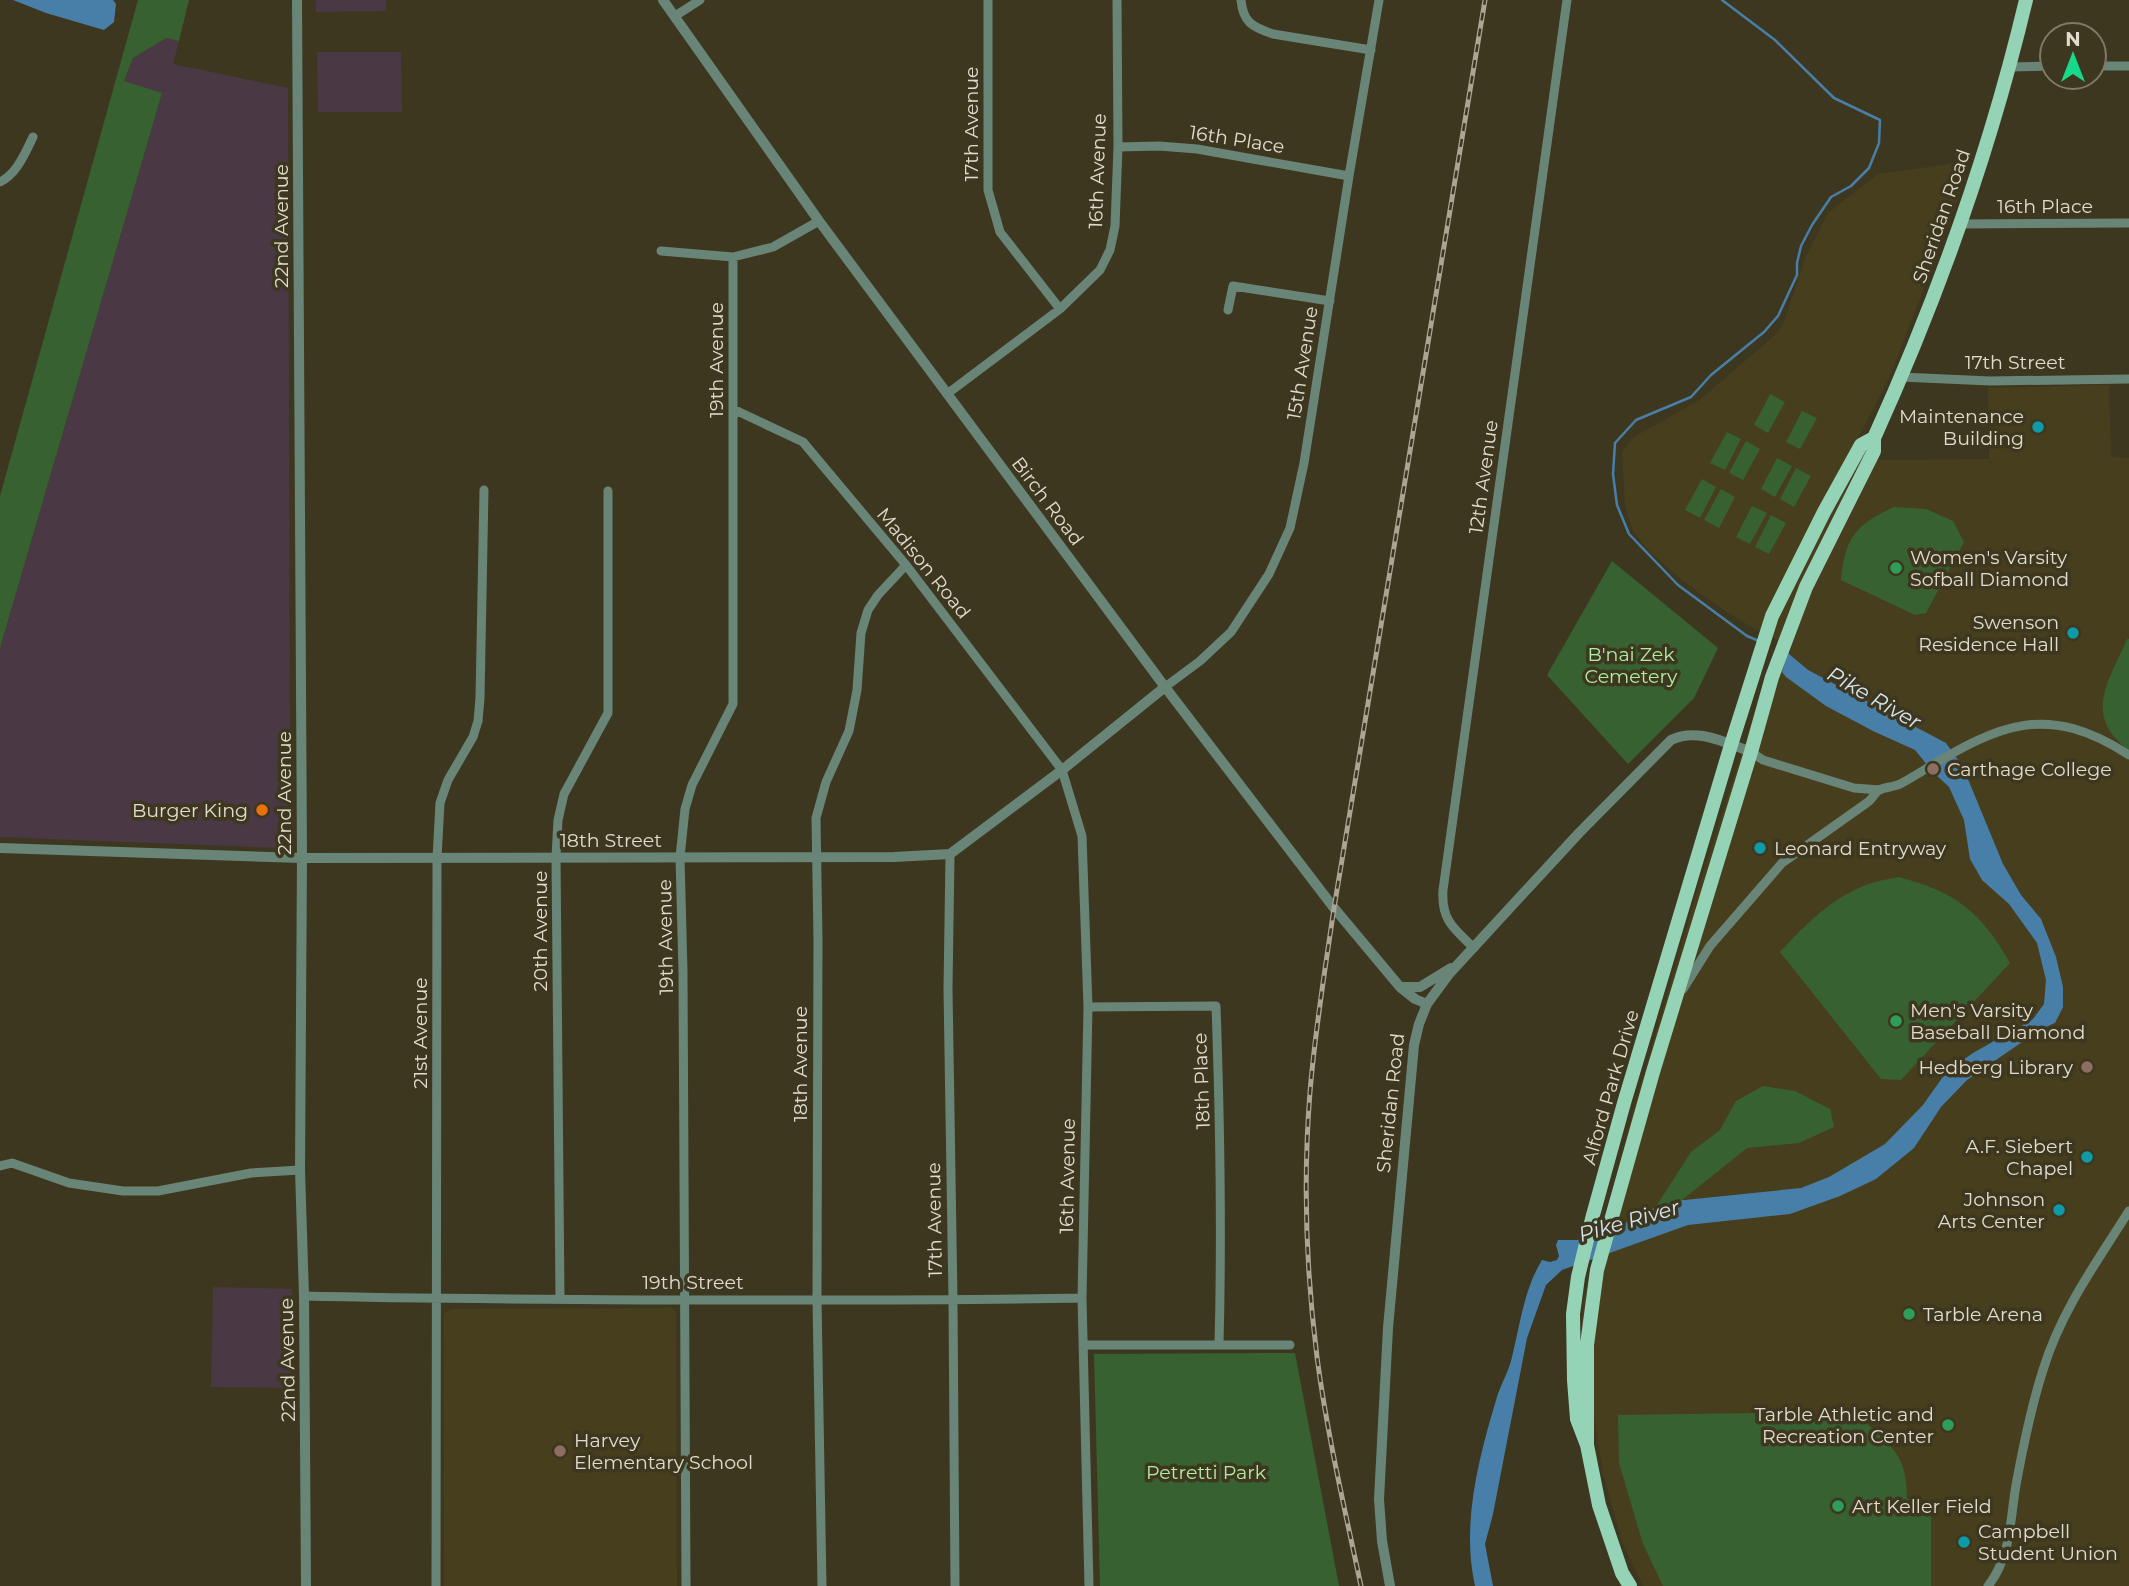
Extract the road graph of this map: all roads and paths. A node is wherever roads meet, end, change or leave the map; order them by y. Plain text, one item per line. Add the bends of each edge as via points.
1 (297, 0) edge
2 (663, 0) edge
3 (700, 0) edge
4 (988, 0) edge
5 (1117, 0) edge
6 (1241, 0) edge
7 (1379, 0) edge
8 (1567, 0) edge
9 (2026, 0) edge
10 (675, 16) junction
11 (1371, 50) junction
12 (2038, 66) edge
13 (2108, 66) edge
14 (2129, 66) edge
15 (2010, 67) junction
16 (33, 137) dead end
17 (1118, 148) junction
18 (1349, 176) junction
19 (0, 182) edge
20 (819, 221) junction
21 (2129, 223) edge
22 (1961, 224) junction
23 (661, 251) dead end
24 (733, 257) junction
25 (1330, 301) junction
26 (1060, 309) junction
27 (1228, 310) dead end
28 (1901, 377) junction
29 (2129, 379) edge
30 (947, 394) junction
31 (733, 409) junction
32 (1874, 438) junction
33 (484, 490) dead end
34 (608, 491) dead end
35 (906, 565) junction
36 (1165, 687) junction
37 (1731, 745) junction
38 (1751, 752) junction
39 (2129, 755) edge
40 (1062, 770) junction
41 (1880, 790) junction
42 (0, 848) edge
43 (950, 854) junction
44 (680, 857) junction
45 (817, 857) junction
46 (302, 858) junction
47 (437, 858) junction
48 (556, 858) junction
49 (1474, 948) junction
50 (1457, 965) junction
51 (1400, 987) junction
52 (1427, 1004) junction
53 (1674, 1004) junction
54 (1088, 1007) junction
55 (0, 1166) edge
56 (300, 1170) junction
57 (2129, 1211) edge
58 (304, 1296) junction
59 (1082, 1298) junction
60 (435, 1299) junction
61 (560, 1299) junction
62 (686, 1300) junction
63 (817, 1300) junction
64 (953, 1300) junction
65 (1219, 1344) junction
66 (1083, 1345) junction
67 (1290, 1345) dead end
68 (1587, 1445) junction
69 (306, 1586) edge
70 (436, 1586) edge
71 (686, 1586) edge
72 (822, 1586) edge
73 (954, 1586) edge
74 (1089, 1586) edge
75 (1390, 1586) edge
76 (1630, 1586) edge
77 (1988, 1586) edge

1 - 46 street, 22nd Avenue
2 - 10 street, Birch Road
3 - 10 street
4 - 26 street, 17th Avenue via 988,190 1000,232
5 - 17 street, 16th Avenue
6 - 11 street via 1247,22 1273,34
7 - 11 street, 15th Avenue
8 - 49 street, 12th Avenue via 1443,890 1447,919
9 - 15 main road, Sheridan Road
10 - 20 street, Birch Road
11 - 18 street, 15th Avenue
12 - 15 street
13 - 14 street
15 - 22 main road, Sheridan Road
16 - 19 street via 20,163
17 - 18 street, 16th Place via 1197,149
17 - 26 street, 16th Avenue via 1110,250 1100,270
18 - 25 street, 15th Avenue
20 - 24 street via 773,247
20 - 30 street, Birch Road
21 - 22 street, 16th Place
22 - 28 main road, Sheridan Road
23 - 24 street
24 - 31 street, 19th Avenue
25 - 27 street via 1233,286
25 - 36 street, 15th Avenue via 1296,507 1278,556 1231,632
26 - 30 street, 16th Avenue
28 - 29 street, 17th Street
28 - 32 main road, Sheridan Road
30 - 36 street, Birch Road
31 - 35 street, Madison Road via 803,442
31 - 44 street, 19th Avenue via 733,704 692,785
32 - 37 main road, Sheridan Road via 1861,445 1772,617
32 - 38 main road, Sheridan Road via 1874,451 1789,630
33 - 47 street, 21st Avenue via 478,721 440,803
34 - 48 street, 20th Avenue via 608,713 564,794
35 - 40 street, Madison Road
35 - 45 street, 18th Avenue via 868,610 849,731 816,818
36 - 40 street
36 - 51 street, Birch Road
37 - 38 street, Sheridan Road
37 - 49 street, Sheridan Road via 1698,734 1671,740
37 - 68 main road, Alford Park Drive via 1578,1278 1573,1314 1574,1380 1577,1419
38 - 41 street via 1763,760 1854,788
38 - 53 main road, Alford Park Drive
39 - 41 street via 2067,726 2024,724 2002,729
40 - 43 street
40 - 54 street, 16th Avenue via 1082,836
41 - 53 street via 1782,863 1710,946
42 - 46 street, 18th Street
43 - 45 street, 18th Street
43 - 64 street, 17th Avenue
44 - 45 street, 18th Street
44 - 48 street, 18th Street
44 - 62 street, 19th Avenue
45 - 63 street, 18th Avenue
46 - 47 street, 18th Street
46 - 56 street, 22nd Avenue
47 - 48 street, 18th Street
47 - 60 street, 21st Avenue
48 - 61 street, 20th Avenue
49 - 50 street, Sheridan Road
50 - 51 street via 1420,987
50 - 52 street, Sheridan Road
51 - 52 street, Birch Road
52 - 75 street, Sheridan Road via 1414,1045 1388,1328 1379,1499
53 - 68 main road, Alford Park Drive via 1597,1269 1587,1345
54 - 59 street, 16th Avenue
54 - 65 street, 18th Place via 1216,1006
55 - 56 street via 12,1163 69,1183 123,1191 158,1191 251,1172
56 - 58 street, 22nd Avenue
57 - 77 street via 2068,1307 2043,1369 2009,1539 2002,1564
58 - 60 street, 19th Street
58 - 69 street, 22nd Avenue
59 - 64 street, 19th Street
59 - 66 street, 16th Avenue
60 - 61 street, 19th Street
60 - 70 street, 21st Avenue
61 - 62 street, 19th Street
62 - 63 street, 19th Street
62 - 71 street, 19th Avenue
63 - 64 street, 19th Street
63 - 72 street, 18th Avenue
64 - 73 street, 17th Avenue
65 - 66 street
65 - 67 street
66 - 74 street, 16th Avenue
68 - 76 main road, Alford Park Drive via 1599,1505

